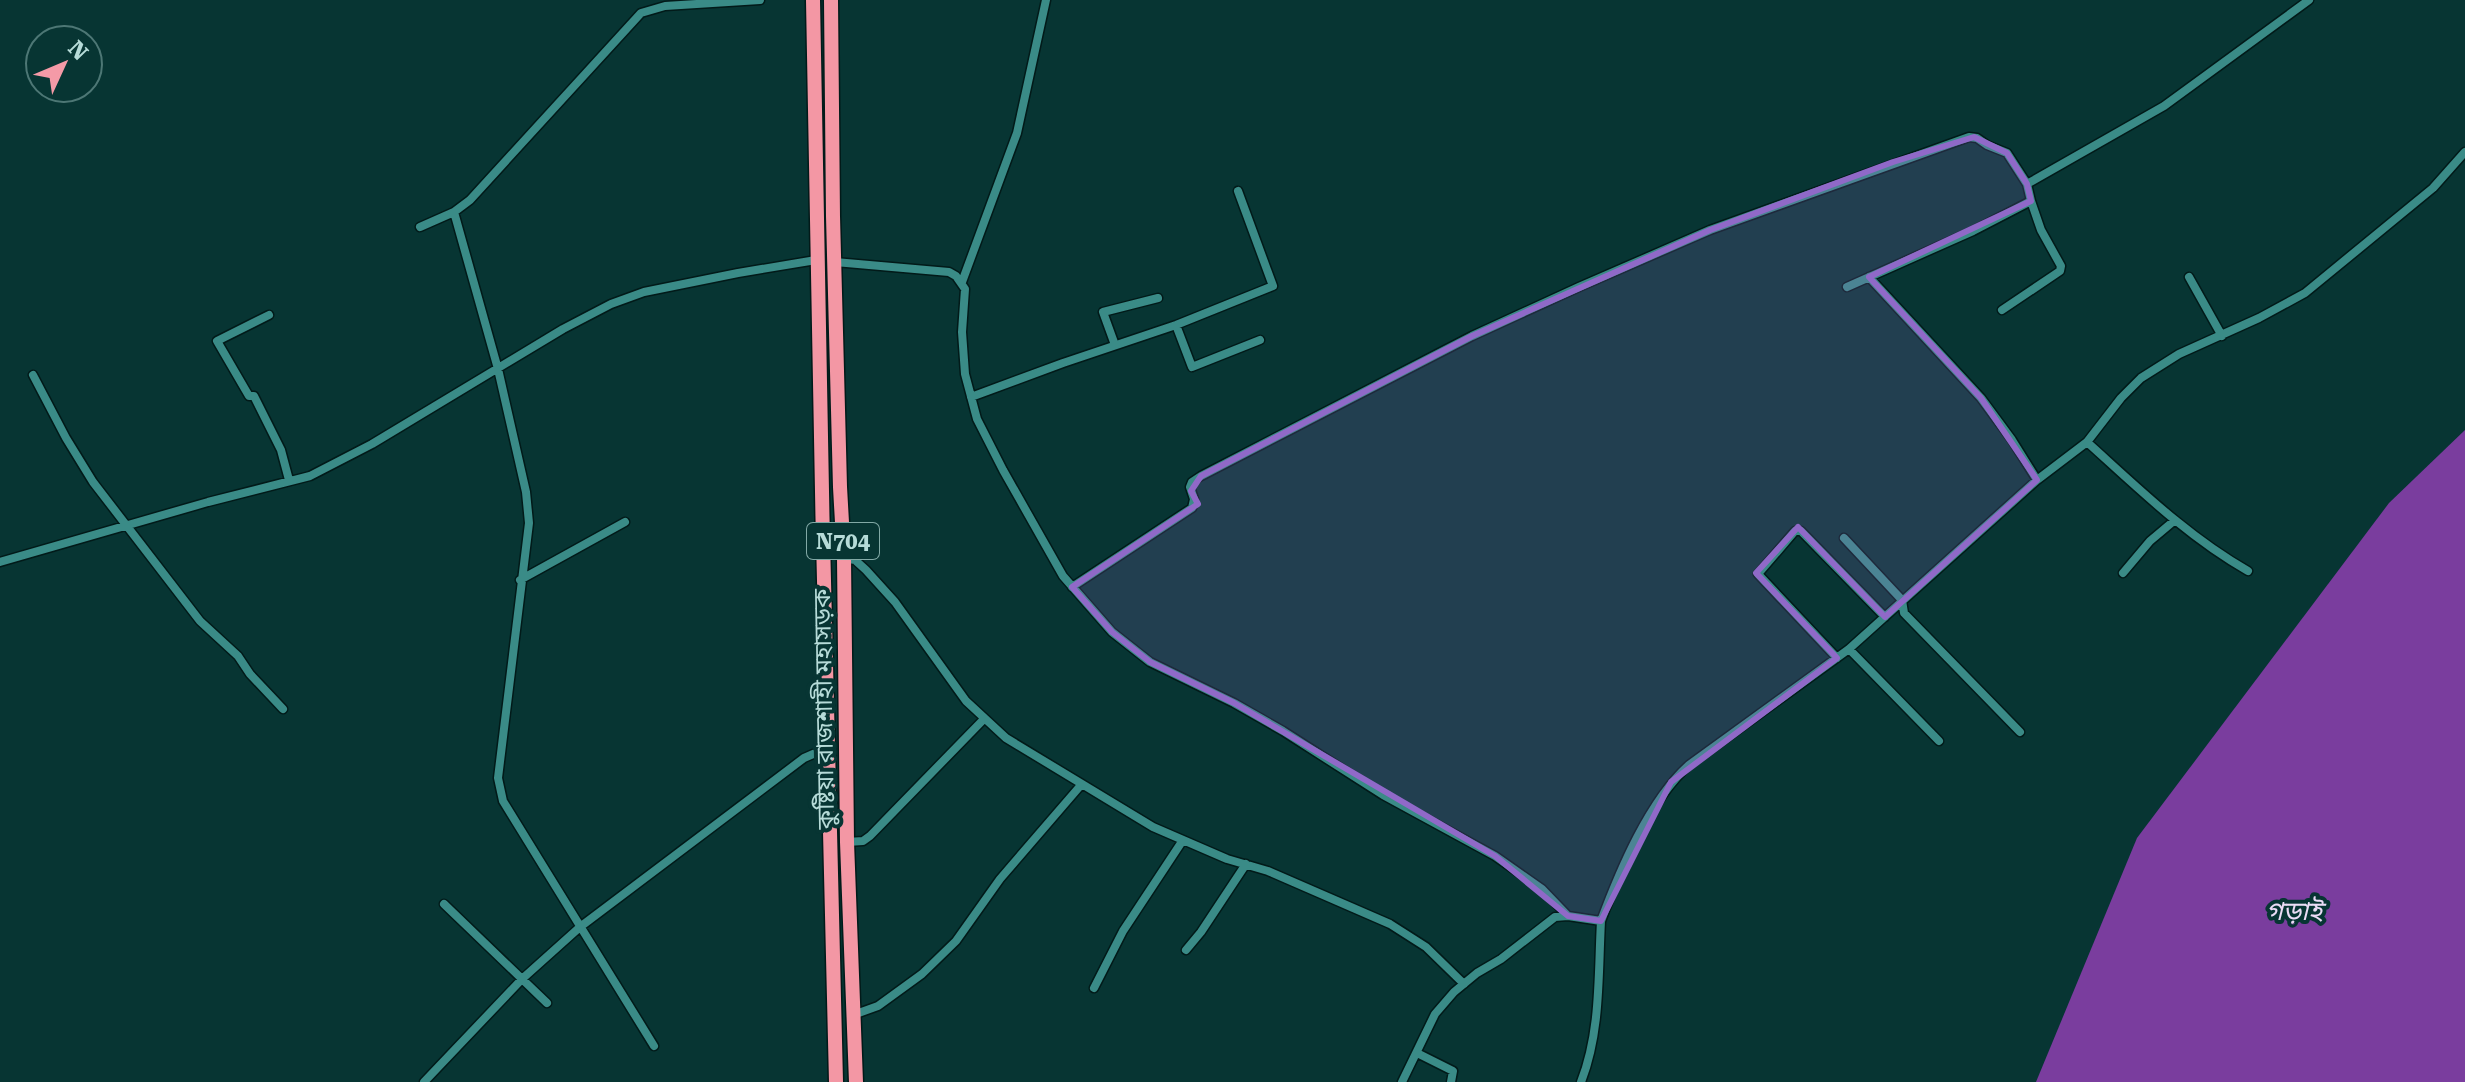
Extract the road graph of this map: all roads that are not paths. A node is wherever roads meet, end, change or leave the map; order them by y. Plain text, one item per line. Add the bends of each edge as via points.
1 (760, 0) edge
2 (813, 0) edge
3 (831, 0) edge
4 (1046, 0) edge
5 (2309, 0) edge
6 (655, 4) edge
7 (2465, 152) edge
8 (2027, 184) junction
9 (1238, 191) dead end
10 (2031, 201) junction
11 (454, 212) junction
12 (833, 216) junction
13 (816, 217) junction
14 (420, 227) dead end
15 (816, 260) junction
16 (835, 262) junction
17 (1869, 277) junction
18 (2189, 277) dead end
19 (962, 282) junction
20 (1847, 287) dead end
21 (1158, 298) dead end
22 (2002, 310) dead end
23 (269, 315) dead end
24 (1176, 325) junction
25 (2222, 336) junction
26 (1260, 340) dead end
27 (1115, 345) junction
28 (498, 369) junction
29 (33, 375) dead end
30 (971, 397) junction
31 (2087, 442) junction
32 (289, 480) junction
33 (2037, 480) junction
34 (2175, 520) junction
35 (625, 522) dead end
36 (127, 524) junction
37 (1844, 538) dead end
38 (844, 558) junction
39 (0, 562) edge
40 (2248, 571) dead end
41 (2123, 573) dead end
42 (520, 580) junction
43 (1072, 587) junction
44 (1902, 600) junction
45 (1885, 617) junction
46 (1849, 649) junction
47 (1837, 658) junction
48 (283, 709) dead end
49 (983, 720) junction
50 (2020, 732) dead end
51 (1939, 741) dead end
52 (827, 748) junction
53 (1081, 785) junction
54 (828, 795) junction
55 (846, 796) junction
56 (1183, 840) junction
57 (847, 842) junction
58 (1246, 864) junction
59 (444, 904) dead end
60 (1568, 916) junction
61 (1601, 921) junction
62 (580, 927) junction
63 (1186, 950) dead end
64 (522, 979) junction
65 (1464, 984) junction
66 (1094, 988) dead end
67 (547, 1003) dead end
68 (853, 1015) junction
69 (654, 1046) dead end
70 (1417, 1053) junction
71 (424, 1082) edge
72 (836, 1082) edge
73 (856, 1082) edge
74 (1402, 1082) edge
75 (1451, 1082) edge
76 (1581, 1082) edge

1 - 6 street
2 - 13 highway, কুষ্টিয়া রাজশাহী মহাসড়ক / N704
3 - 12 highway, কুষ্টিয়া রাজশাহী মহাসড়ক / N704
4 - 19 street via 1017,133
5 - 8 street via 2164,106
6 - 11 street
7 - 25 street via 2433,188 2305,293
8 - 10 street
8 - 43 street via 2007,153 1969,137 1710,230 1472,336 1201,476 1190,487 1192,508
9 - 24 street via 1273,286
10 - 17 street
10 - 22 street via 2060,271
11 - 14 street
11 - 28 street
12 - 13 highway
12 - 16 highway, কুষ্টিয়া রাজশাহী মহাসড়ক / N704
13 - 15 highway, কুষ্টিয়া রাজশাহী মহাসড়ক / N704
15 - 28 street via 633,296 563,329
15 - 52 highway, কুষ্টিয়া রাজশাহী মহাসড়ক / N704
16 - 19 street via 949,272
16 - 38 highway, কুষ্টিয়া রাজশাহী মহাসড়ক / N704
17 - 20 street
17 - 33 street via 1981,398
18 - 25 street
19 - 30 street via 965,374
21 - 27 street via 1104,310
23 - 32 street via 217,341 249,396 254,396 281,450
24 - 26 street via 1192,367
24 - 27 street
25 - 31 street via 2141,378
27 - 30 street
28 - 32 street via 372,444 310,476
28 - 42 street via 526,492 529,523
29 - 36 street via 93,482
30 - 43 street via 1003,470
31 - 33 street
31 - 34 street
32 - 36 street
33 - 44 street
34 - 40 street
34 - 41 street
35 - 42 street
36 - 39 street
36 - 48 street via 200,621
37 - 44 street
38 - 49 street via 855,560 895,602
38 - 55 highway, কুষ্টিয়া রাজশাহী মহাসড়ক / N704
42 - 62 street via 499,791
43 - 60 street via 1112,632 1150,662 1246,710 1383,795 1495,856 1542,889
44 - 45 street
44 - 50 street via 1904,613
45 - 46 street
45 - 47 street via 1813,542 1795,531 1758,574
46 - 47 street
46 - 51 street
47 - 61 street via 1671,782 1656,802
49 - 53 street
49 - 57 street via 874,833 863,841
52 - 54 highway, কুষ্টিয়া রাজশাহী মহাসড়ক / N704
52 - 62 street via 804,758
53 - 56 street
53 - 68 street via 1000,879 956,941 878,1006
54 - 55 highway
54 - 72 highway, কুষ্টিয়া রাজশাহী মহাসড়ক / N704
55 - 57 highway, কুষ্টিয়া রাজশাহী মহাসড়ক / N704
56 - 58 street
56 - 66 street via 1123,931
57 - 68 highway, কুষ্টিয়া রাজশাহী মহাসড়ক / N704
58 - 63 street
58 - 65 street via 1390,924 1426,947
59 - 64 street
60 - 61 street
60 - 65 street via 1543,924
61 - 76 street via 1595,1035
62 - 64 street
62 - 69 street
64 - 67 street
64 - 71 street
65 - 70 street via 1435,1014
68 - 73 highway, কুষ্টিয়া রাজশাহী মহাসড়ক / N704
70 - 74 street
70 - 75 street via 1453,1071

